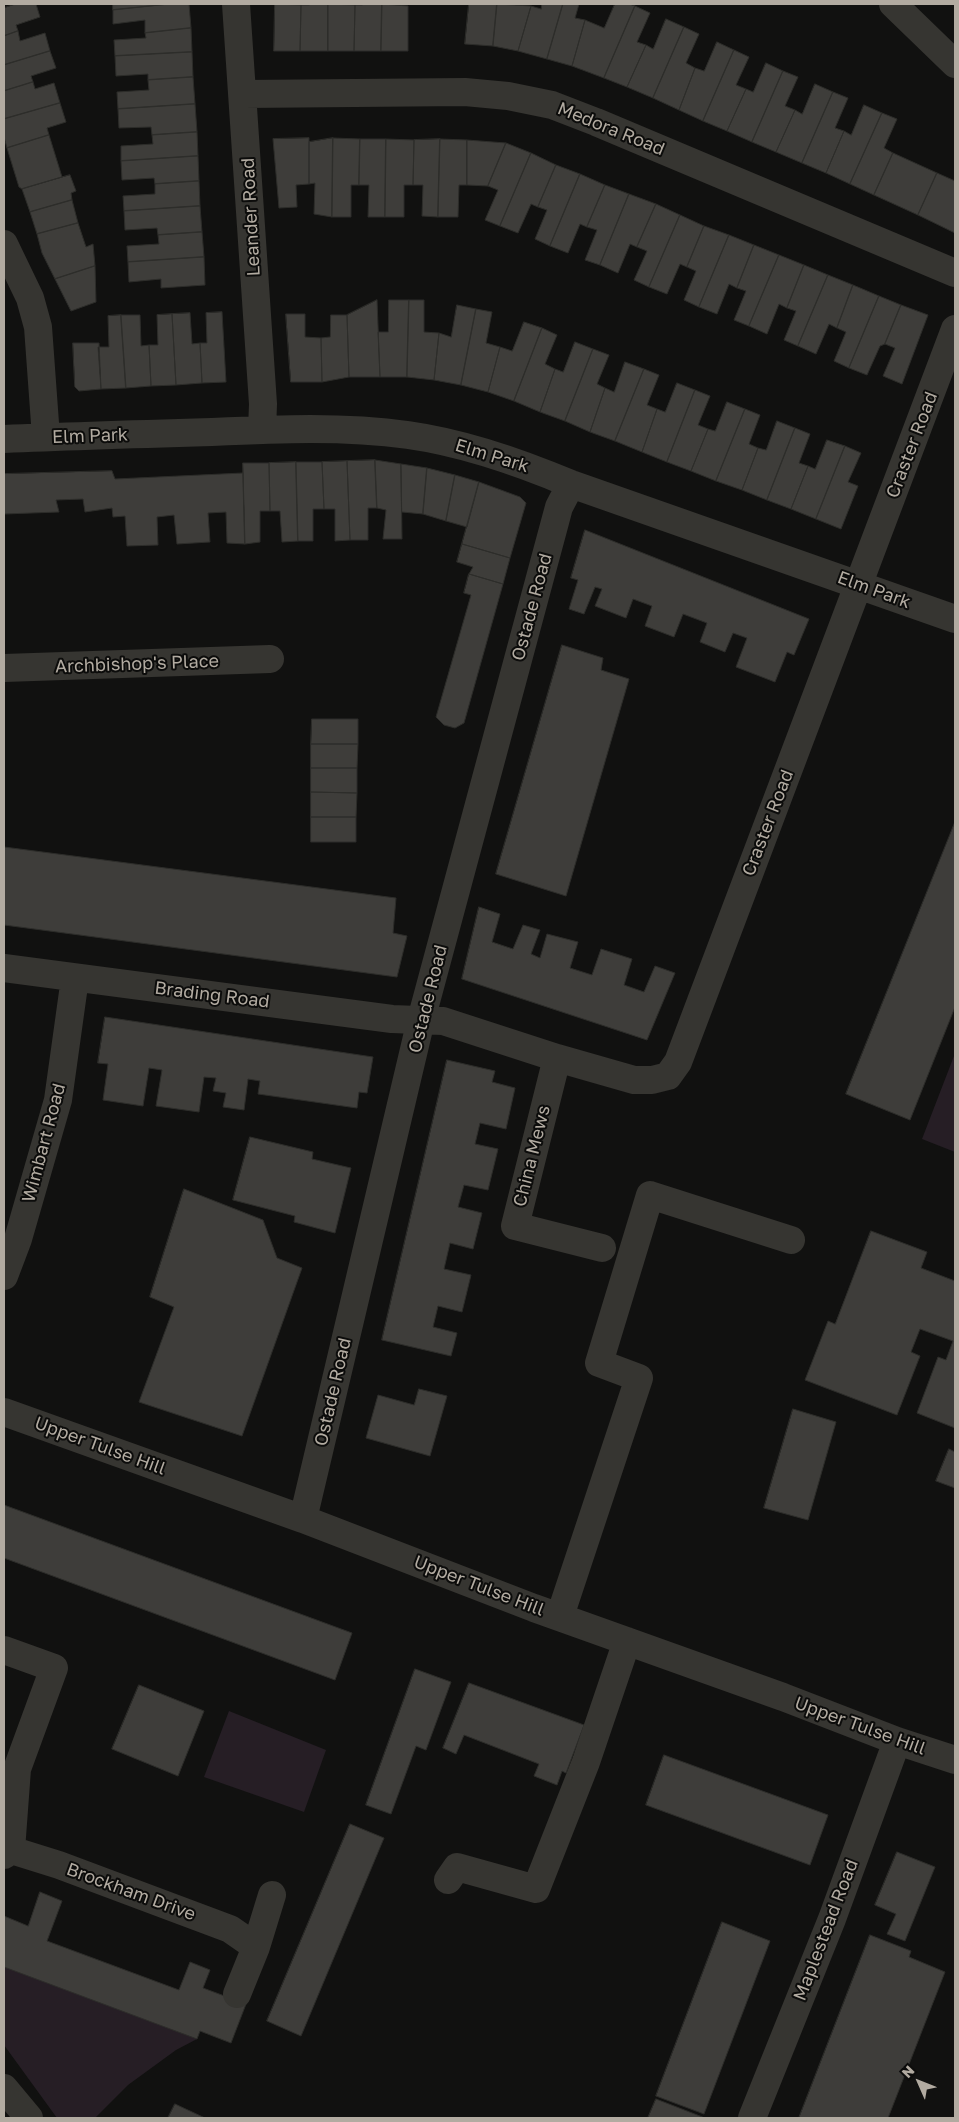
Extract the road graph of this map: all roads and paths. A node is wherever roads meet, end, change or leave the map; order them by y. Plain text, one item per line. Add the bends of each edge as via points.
1 (236, 4) edge
2 (893, 4) edge
3 (955, 64) edge
4 (244, 94) junction
5 (4, 244) edge
6 (955, 273) edge
7 (955, 330) edge
8 (262, 430) junction
9 (46, 437) junction
10 (4, 439) edge
11 (571, 484) junction
12 (859, 585) junction
13 (955, 620) edge
14 (270, 659) dead end
15 (4, 668) edge
16 (4, 968) edge
17 (75, 978) junction
18 (421, 1020) junction
19 (557, 1058) junction
20 (11, 1237) edge
21 (791, 1240) dead end
22 (602, 1248) dead end
23 (4, 1276) edge
24 (4, 1412) edge
25 (303, 1519) junction
26 (560, 1616) junction
27 (627, 1641) junction
28 (4, 1650) edge
29 (897, 1741) junction
30 (955, 1760) edge
31 (7, 1852) edge
32 (448, 1880) dead end
33 (272, 1895) dead end
34 (256, 1947) junction
35 (237, 1994) dead end
36 (4, 2088) edge
37 (30, 2118) edge
38 (752, 2118) edge

1 - 4 street, Leander Road
2 - 3 street
4 - 6 street, Medora Road via 465,92 552,105
4 - 8 street, Leander Road
5 - 9 street via 30,298 38,327
7 - 12 street, Craster Road
8 - 9 street, Elm Park
8 - 11 street, Elm Park via 408,435 493,454
9 - 10 street, Elm Park
11 - 12 street, Elm Park
11 - 18 street, Ostade Road via 559,506
12 - 13 street, Elm Park
12 - 19 street, Craster Road via 678,1062 668,1076 634,1080
14 - 15 street, Archbishop's Place
16 - 17 street, Brading Road
17 - 18 street, Brading Road via 392,1019
17 - 20 street, Wimbart Road via 58,1100
18 - 19 street, Craster Road via 466,1027
18 - 25 street, Ostade Road
19 - 22 street, China Mews via 515,1226
20 - 23 street, Wimbart Road
21 - 26 street via 650,1195 599,1363 639,1378
24 - 25 street, Upper Tulse Hill
25 - 26 street, Upper Tulse Hill
26 - 27 street, Upper Tulse Hill
27 - 29 street, Upper Tulse Hill
27 - 32 street via 586,1762 536,1889 457,1867
28 - 31 street via 54,1668 17,1770
29 - 30 street, Upper Tulse Hill
29 - 38 street, Maplestead Road via 832,1919
31 - 34 street, Brockham Drive via 59,1865 230,1929
33 - 34 street
34 - 35 street
36 - 37 street

